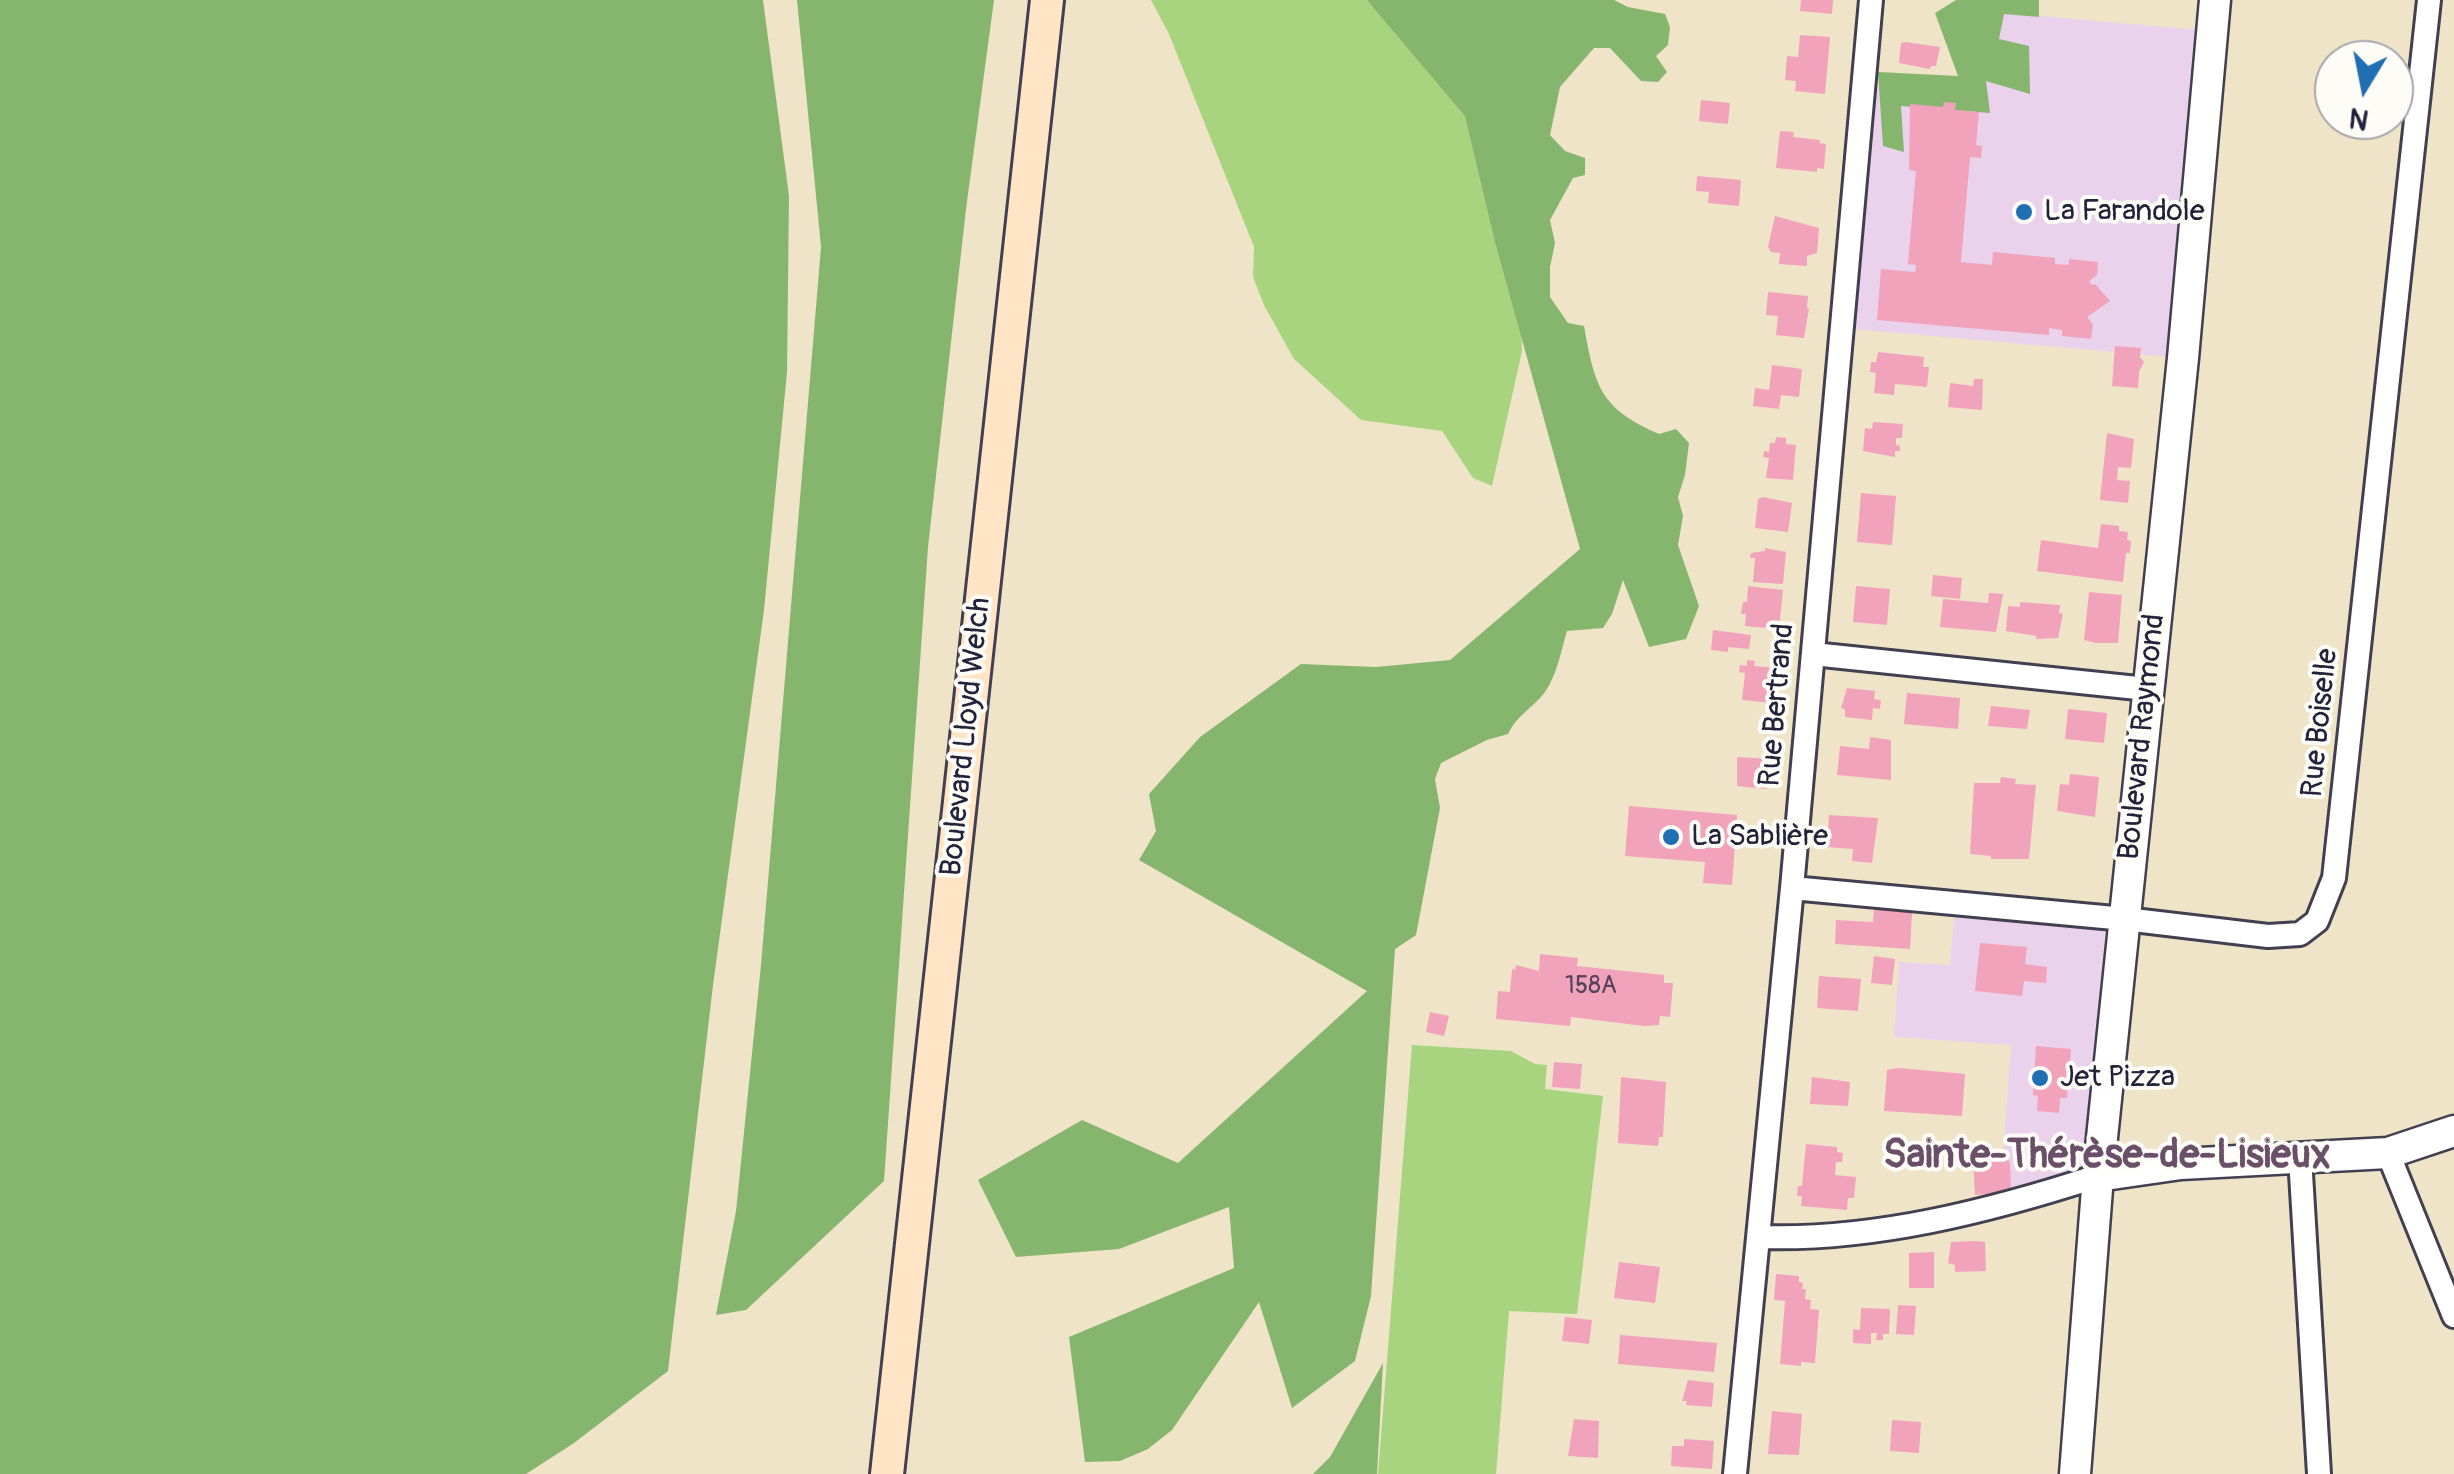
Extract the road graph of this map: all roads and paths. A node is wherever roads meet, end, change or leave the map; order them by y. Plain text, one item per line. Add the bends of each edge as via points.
1 (1047, 0) edge
2 (1871, 0) edge
3 (2214, 0) edge
4 (2430, 0) edge
5 (1812, 654) junction
6 (2148, 688) junction
7 (1792, 888) junction
8 (2125, 919) junction
9 (2454, 1131) edge
10 (2388, 1152) junction
11 (2300, 1158) junction
12 (2098, 1176) junction
13 (1759, 1237) junction
14 (2454, 1316) edge
15 (887, 1474) edge
16 (1735, 1474) edge
17 (2075, 1474) edge
18 (2319, 1474) edge

1 - 15 main road, Boulevard Lloyd Welch
2 - 5 street, Rue Bertrand
3 - 6 street, Boulevard Raymond
4 - 8 street, Rue Boiselle via 2327,902 2300,934
5 - 6 street
5 - 7 street, Rue Bertrand
6 - 8 street, Boulevard Raymond
7 - 8 street, Rue Boiselle
7 - 13 street, Rue Bertrand
8 - 12 street, Boulevard Raymond
9 - 10 street
10 - 11 street
10 - 14 street
11 - 12 street
11 - 18 street
12 - 13 street via 1838,1237
12 - 17 street, Boulevard Raymond
13 - 16 street, Rue Bertrand

